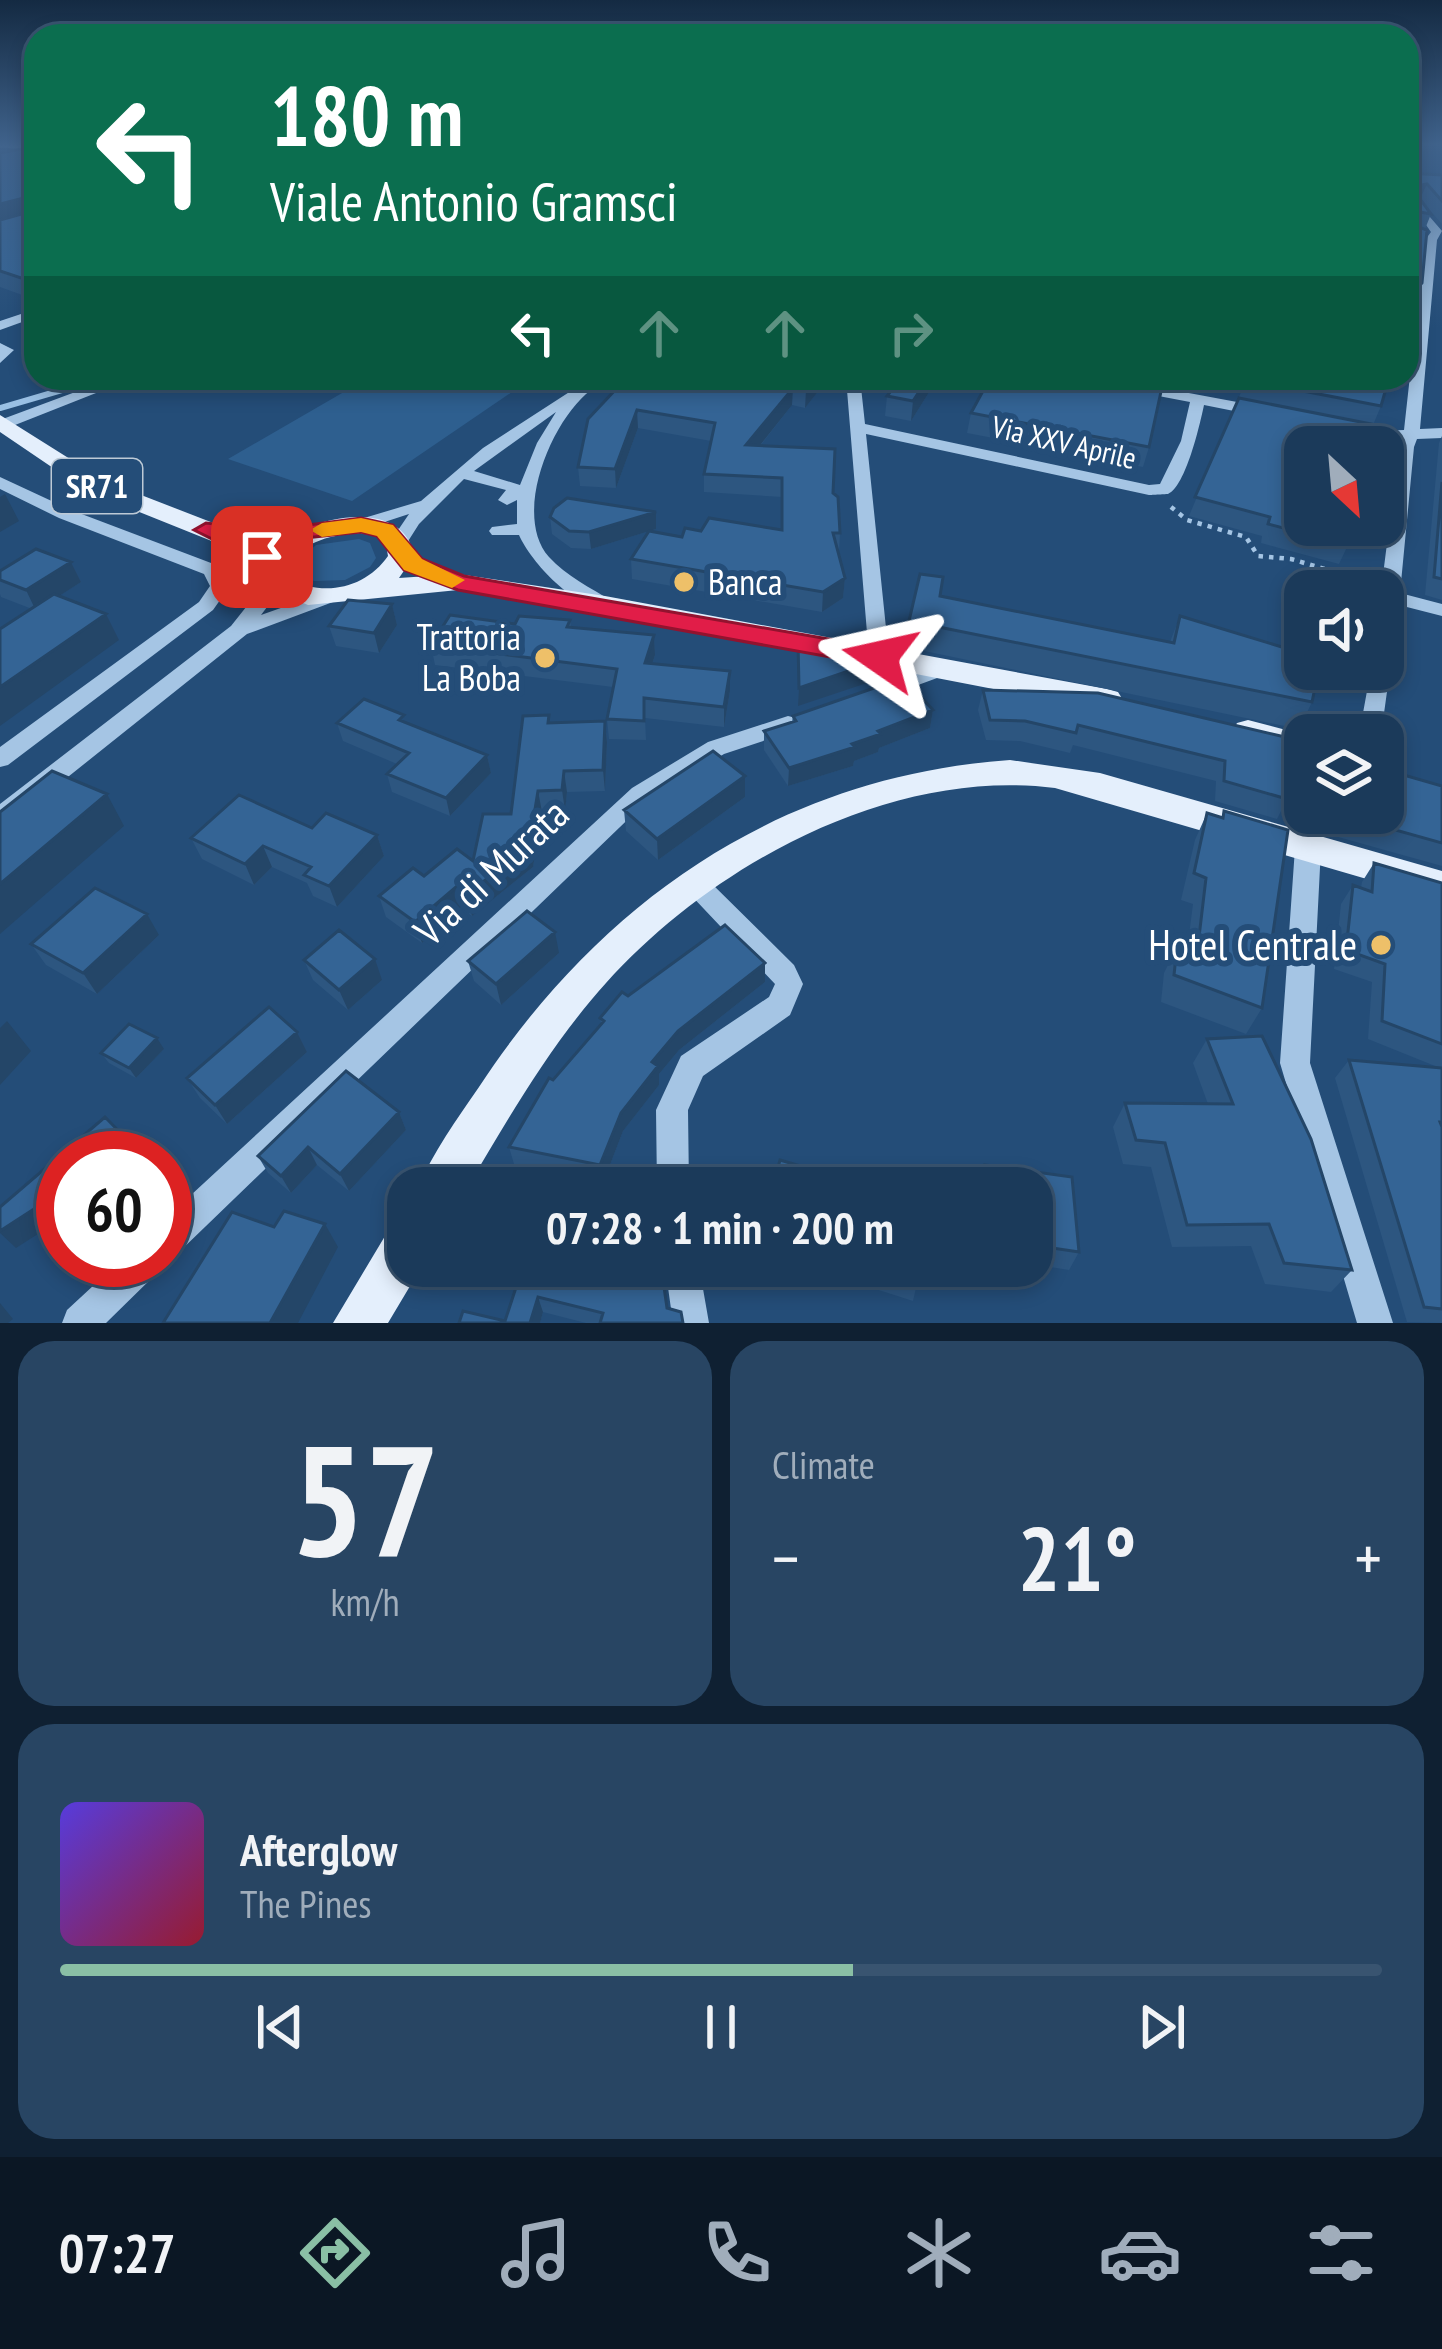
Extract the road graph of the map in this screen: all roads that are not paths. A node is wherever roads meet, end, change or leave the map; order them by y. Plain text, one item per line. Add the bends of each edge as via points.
1 (1419, 206) edge
2 (1431, 241) edge
3 (1419, 318) edge
4 (0, 346) edge
5 (0, 359) edge
6 (94, 390) edge
7 (580, 390) edge
8 (581, 390) edge
9 (854, 390) edge
10 (1150, 390) edge
11 (1417, 390) edge
12 (1198, 399) junction
13 (1288, 418) edge
14 (2, 423) edge
15 (857, 427) junction
16 (1404, 434) edge
17 (1411, 434) junction
18 (1442, 434) edge
19 (480, 462) junction
20 (464, 474) junction
21 (0, 482) edge
22 (530, 484) junction
23 (435, 496) junction
24 (507, 500) dead end
25 (361, 525) junction
26 (527, 529) junction
27 (206, 530) junction
28 (498, 531) dead end
29 (307, 534) junction
30 (400, 549) junction
31 (1391, 570) edge
32 (274, 577) junction
33 (458, 582) junction
34 (368, 588) junction
35 (1404, 597) edge
36 (326, 598) junction
37 (605, 605) junction
38 (1442, 610) edge
39 (238, 631) junction
40 (880, 657) junction
41 (941, 669) junction
42 (1127, 704) edge
43 (1220, 724) edge
44 (1284, 741) edge
45 (0, 759) edge
46 (0, 817) edge
47 (1308, 848) junction
48 (696, 884) junction
49 (1442, 886) edge
50 (454, 1167) edge
51 (673, 1167) edge
52 (192, 1217) edge
53 (387, 1277) edge
54 (118, 1287) edge
55 (685, 1287) edge
56 (80, 1323) edge
57 (359, 1323) edge
58 (691, 1323) edge
59 (1375, 1323) edge

1 - 2 street via 1437,232
2 - 3 street
4 - 5 street via 8,350
6 - 14 street
7 - 19 street
8 - 22 street via 553,422
9 - 15 street
10 - 12 street, Via XXV Aprile
11 - 17 street
12 - 13 street, Via XXV Aprile
12 - 15 street, Via XXV Aprile via 1166,489
14 - 27 main road, SR71 via 96,486
15 - 40 street
16 - 17 street
17 - 18 street
17 - 31 street
19 - 20 street
19 - 22 street
20 - 23 street
20 - 24 street via 512,486
21 - 45 street via 212,570 220,586 206,606
22 - 26 street
23 - 25 street
23 - 30 street via 407,523
25 - 29 main road, SR71
25 - 30 main road via 385,530
26 - 28 street
26 - 37 street via 556,573
27 - 29 main road, SR71
27 - 32 main road, SR71 via 243,544
29 - 32 main road via 281,551
30 - 33 main road
30 - 34 main road via 385,578
32 - 36 main road, SR71 via 304,597
32 - 39 street
33 - 34 main road
33 - 37 main road
34 - 36 main road
35 - 38 street
36 - 39 street
37 - 40 main road
39 - 46 street
40 - 41 main road
41 - 42 main road
41 - 52 street, Via di Murata via 716,748 640,794
43 - 44 main road
47 - 48 main road via 1088,784 1012,772 919,781 862,797
47 - 49 main road
47 - 59 street via 1295,1063
48 - 50 main road via 617,945 518,1060
48 - 51 street via 789,984 780,1006 692,1066 672,1110
53 - 57 main road
54 - 56 street
55 - 58 street

